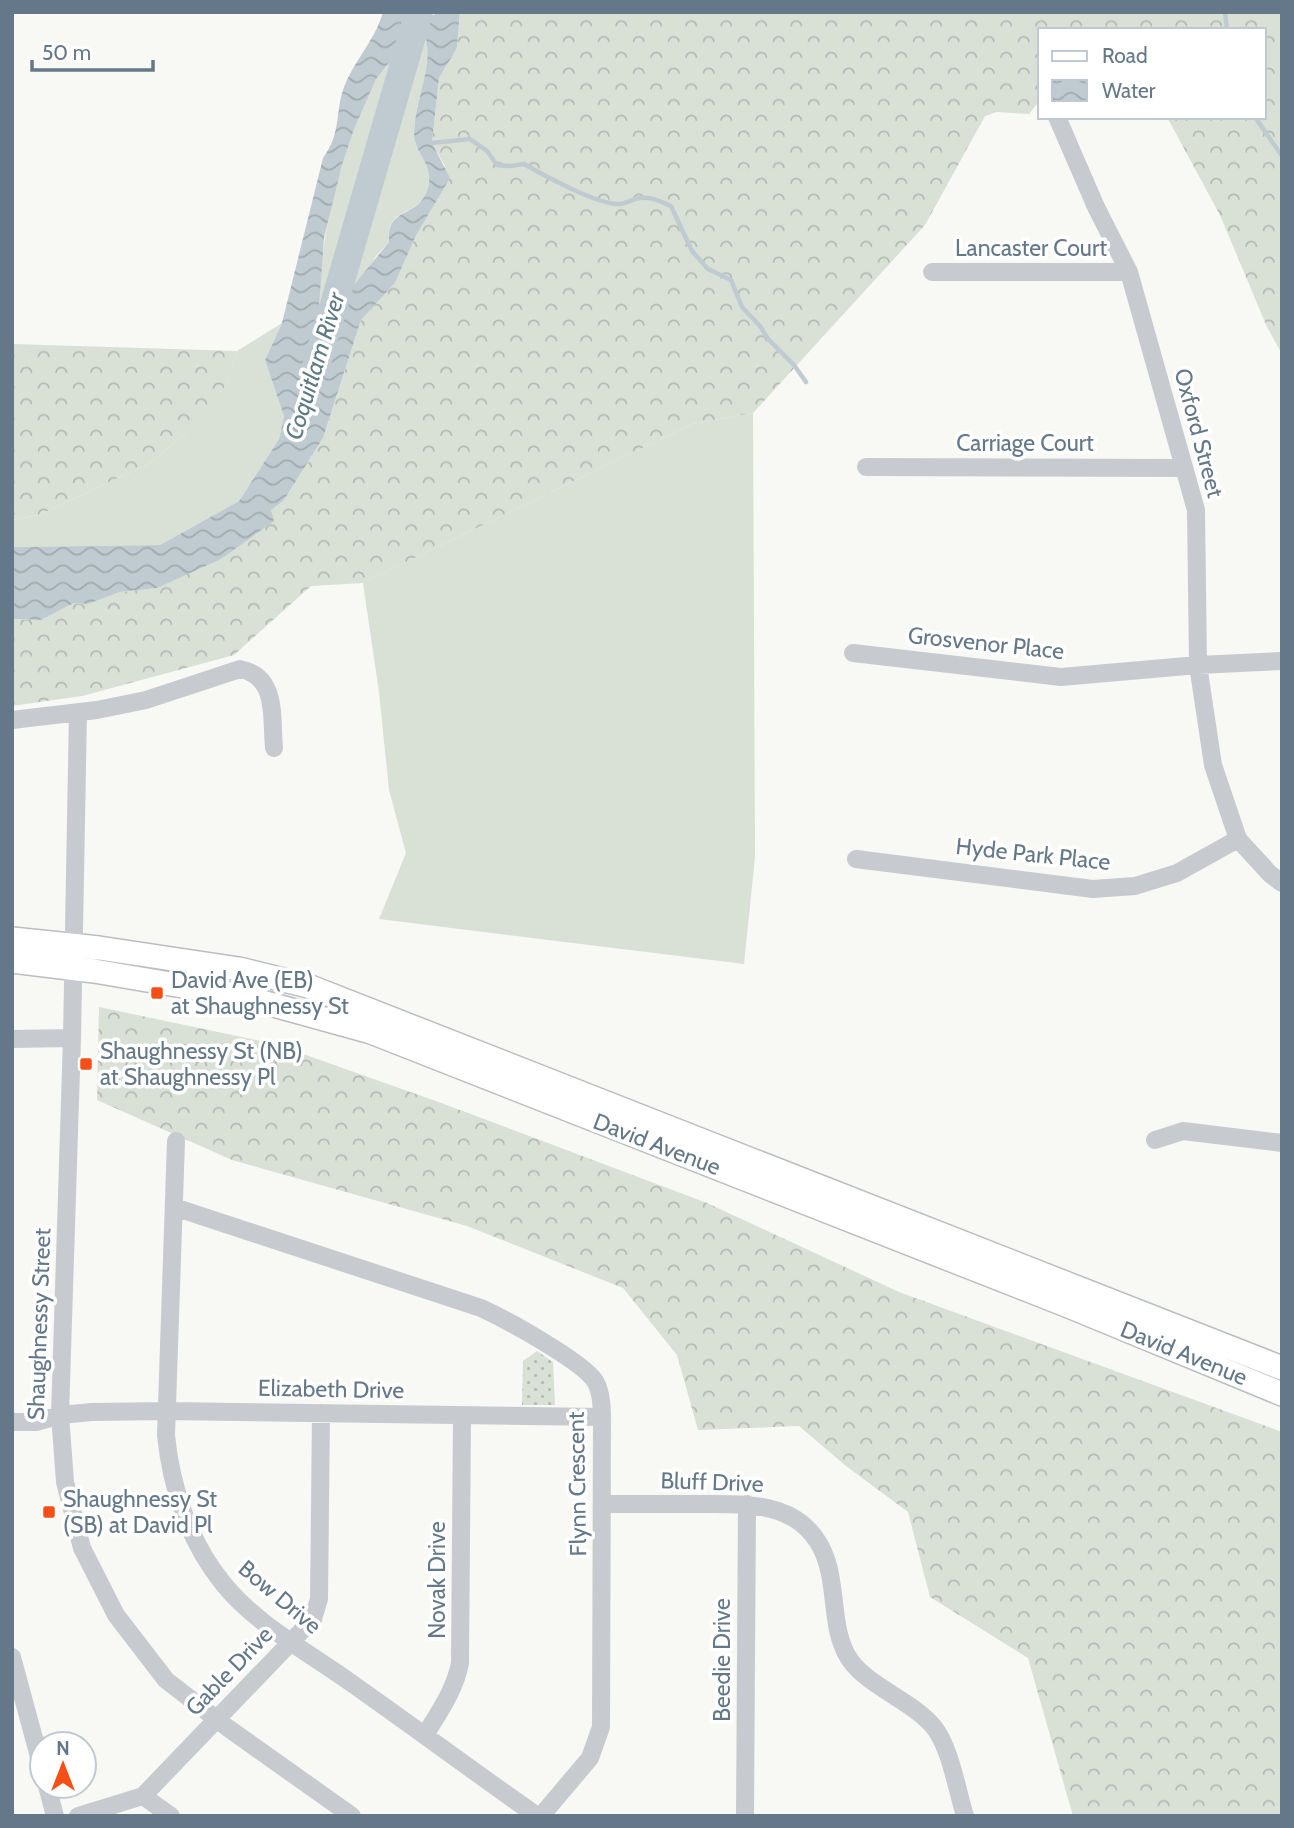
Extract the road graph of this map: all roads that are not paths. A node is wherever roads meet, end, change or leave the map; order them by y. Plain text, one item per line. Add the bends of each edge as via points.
1 (1058, 119) edge
2 (932, 272) dead end
3 (1129, 272) junction
4 (866, 467) dead end
5 (1184, 468) junction
6 (853, 653) dead end
7 (1282, 661) edge
8 (1198, 665) junction
9 (78, 712) junction
10 (12, 720) edge
11 (274, 748) dead end
12 (1238, 839) junction
13 (856, 859) dead end
14 (1282, 883) edge
15 (12, 939) edge
16 (73, 957) junction
17 (12, 961) edge
18 (72, 1038) junction
19 (12, 1039) edge
20 (1155, 1140) dead end
21 (176, 1141) dead end
22 (1282, 1143) edge
23 (174, 1208) junction
24 (1282, 1368) edge
25 (1282, 1394) edge
26 (167, 1410) junction
27 (321, 1413) junction
28 (60, 1415) junction
29 (462, 1416) junction
30 (602, 1417) junction
31 (12, 1422) edge
32 (603, 1504) junction
33 (747, 1504) junction
34 (292, 1642) junction
35 (12, 1657) edge
36 (218, 1720) junction
37 (32, 1730) edge
38 (425, 1735) junction
39 (144, 1796) junction
40 (78, 1816) edge
41 (171, 1816) edge
42 (352, 1816) edge
43 (539, 1816) edge
44 (745, 1816) edge
45 (965, 1816) edge

1 - 3 street, Oxford Street
2 - 3 street, Lancaster Court
3 - 5 street, Oxford Street
4 - 5 street, Carriage Court
5 - 8 street, Oxford Street via 1196,510
6 - 8 street, Grosvenor Place via 1062,677
7 - 8 street, Grosvenor Place
8 - 12 street, Oxford Street via 1213,765
9 - 10 street
9 - 11 street via 146,701 233,670 249,670 267,686
9 - 16 street, Shaughnessy Street
12 - 13 street, Hyde Park Place via 1177,873 1135,886 1093,889
12 - 14 street, Oxford Street
15 - 16 main road, David Avenue
16 - 17 main road, David Avenue
16 - 18 street, Shaughnessy Street
16 - 24 main road, David Avenue via 239,969 309,986
16 - 25 main road, David Avenue via 371,1032
18 - 19 street
18 - 28 street, Shaughnessy Street
20 - 22 street via 1183,1132
21 - 23 street, Bow Drive
23 - 26 street, Bow Drive
23 - 30 street, Flynn Crescent via 499,1316 590,1375 600,1391
26 - 27 street, Elizabeth Drive
26 - 28 street, Elizabeth Drive
26 - 34 street, Bow Drive via 168,1451 181,1509 206,1559 231,1592
27 - 29 street, Elizabeth Drive
27 - 34 street, Gable Drive via 319,1599 313,1619
28 - 31 street, Elizabeth Drive
28 - 36 street, Shaughnessy Street via 65,1482 82,1548 116,1615 166,1680
29 - 30 street, Elizabeth Drive
29 - 38 street, Novak Drive via 460,1663 452,1691
30 - 32 street, Flynn Crescent
32 - 33 street, Bluff Drive
32 - 43 street, Flynn Crescent via 601,1727 590,1758
33 - 44 street, Beedie Drive
33 - 45 street, Bluff Drive via 792,1516 817,1540 830,1573 846,1652 857,1668 935,1727
34 - 36 street, Gable Drive
34 - 38 street, Bow Drive
35 - 37 street
36 - 39 street, Gable Drive
36 - 42 street, Shaughnessy Street
38 - 43 street, Bow Drive
39 - 40 street
39 - 41 street

